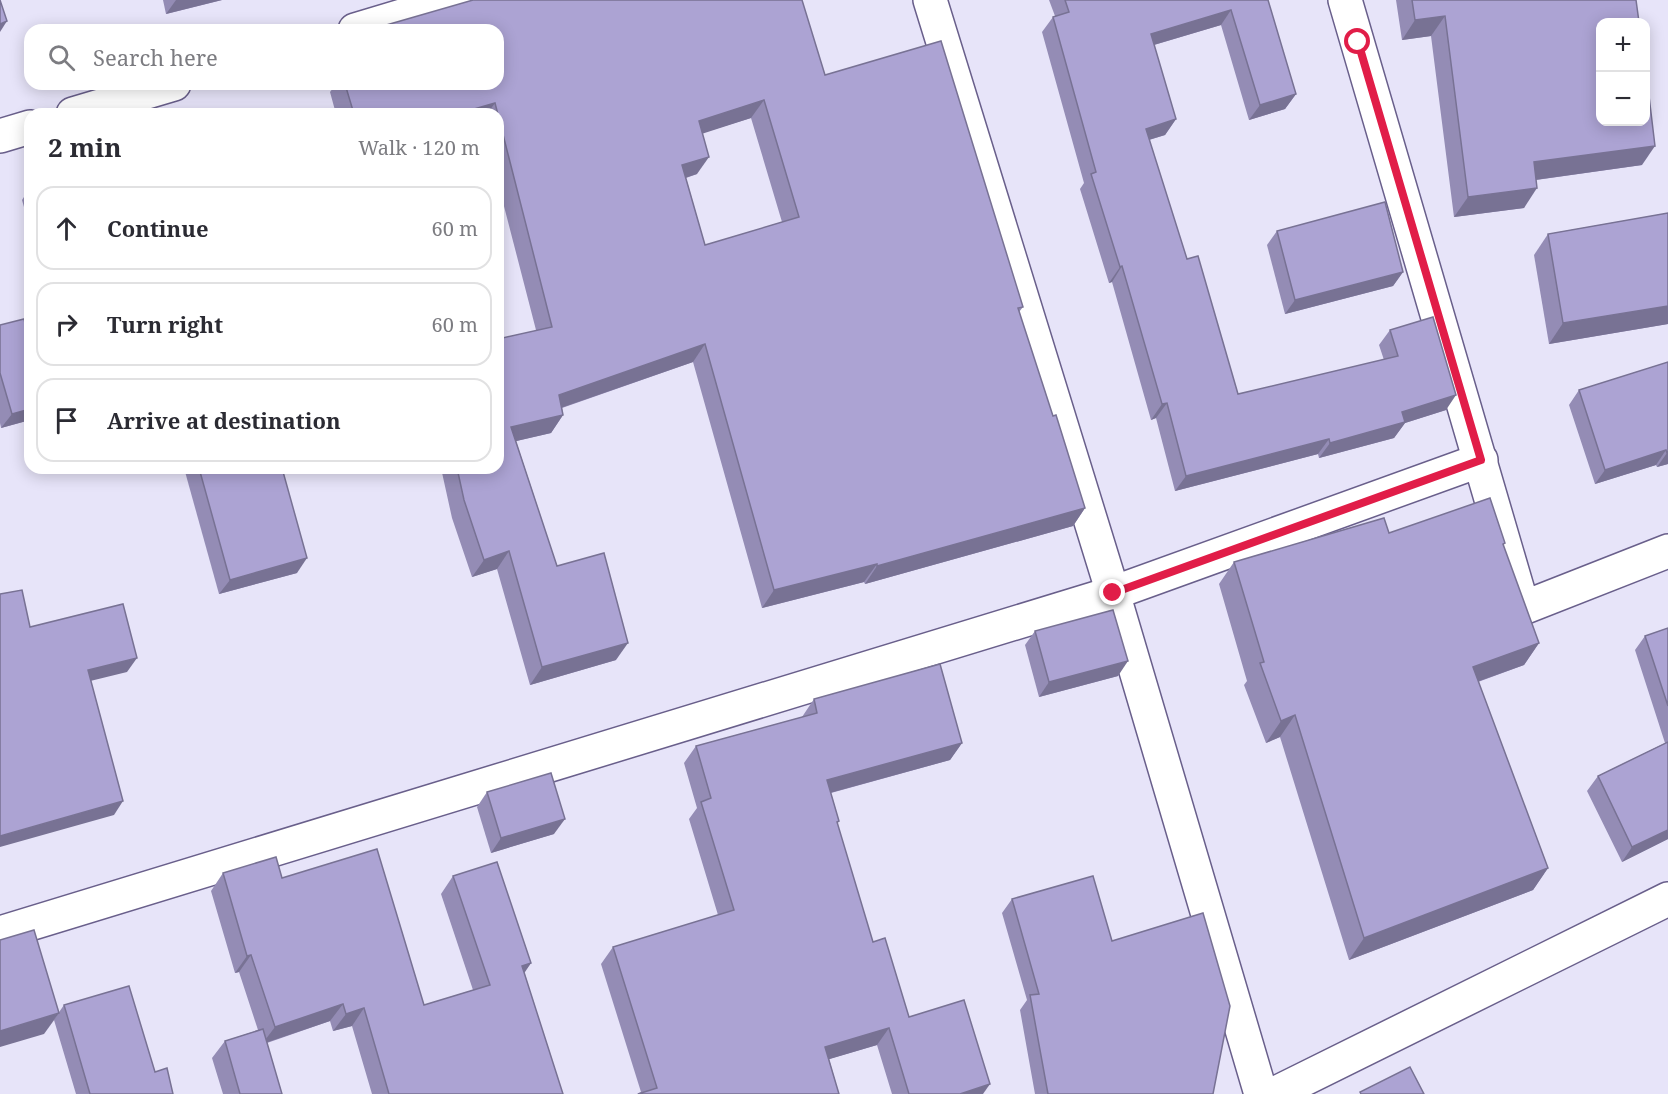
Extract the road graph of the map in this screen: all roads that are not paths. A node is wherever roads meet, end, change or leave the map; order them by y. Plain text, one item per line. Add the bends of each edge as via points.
1 (455, 0) edge
2 (930, 0) edge
3 (1345, 0) edge
4 (375, 24) edge
5 (154, 90) edge
6 (93, 108) edge
7 (24, 129) edge
8 (0, 136) edge
9 (1481, 460) junction
10 (1668, 551) edge
11 (1113, 593) junction
12 (1668, 899) edge
13 (0, 933) edge
14 (1261, 1094) edge
15 (1274, 1094) edge

1 - 4 street
2 - 11 street
3 - 9 street
5 - 6 street
7 - 8 street
9 - 10 street via 1523,608
9 - 11 street
11 - 13 street
11 - 14 street
12 - 15 street

